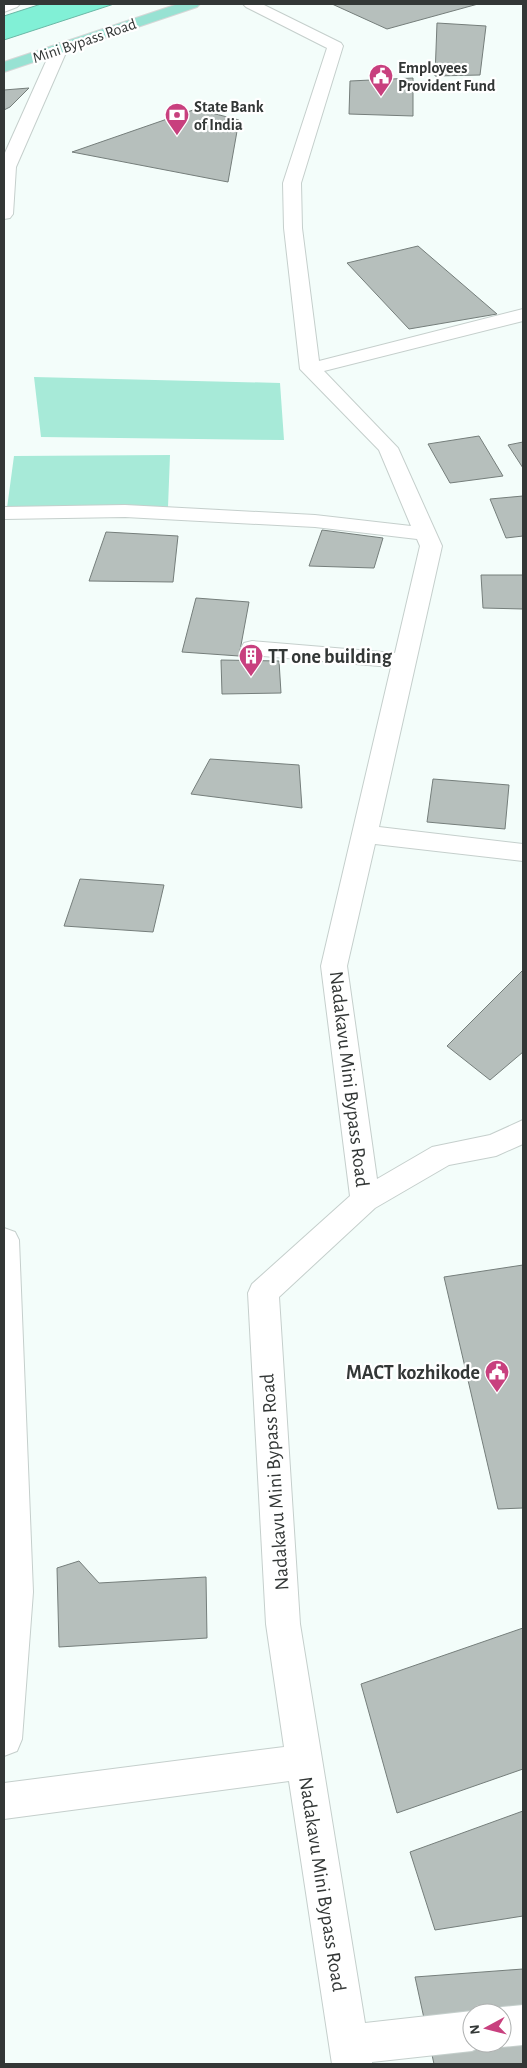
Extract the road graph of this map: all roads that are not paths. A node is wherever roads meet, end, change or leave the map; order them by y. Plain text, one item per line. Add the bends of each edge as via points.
1 (12, 4) edge
2 (150, 4) edge
3 (192, 4) edge
4 (251, 4) edge
5 (4, 7) edge
6 (21, 45) dead end
7 (60, 48) junction
8 (4, 67) edge
9 (4, 214) edge
10 (523, 315) edge
11 (310, 369) junction
12 (4, 513) edge
13 (426, 534) junction
14 (252, 648) dead end
15 (404, 661) junction
16 (364, 834) junction
17 (523, 852) edge
18 (523, 1132) edge
19 (365, 1200) junction
20 (4, 1240) edge
21 (4, 1739) edge
22 (305, 1762) junction
23 (4, 1801) edge
24 (462, 2033) edge
25 (350, 2055) edge

1 - 5 street
2 - 6 main road, Mini Bypass Road
3 - 7 main road, Mini Bypass Road
4 - 11 street via 335,46 292,183
7 - 8 main road, Mini Bypass Road
7 - 9 street via 7,167
10 - 11 street
11 - 13 street, Nadakavu Mini Bypass Road via 388,448
12 - 13 street via 125,511 315,520
13 - 15 street, Nadakavu Mini Bypass Road via 431,546
14 - 15 street
15 - 16 street, Nadakavu Mini Bypass Road
16 - 17 street
16 - 19 street, Nadakavu Mini Bypass Road via 334,966
18 - 19 street via 496,1145 442,1154
19 - 22 street, Nadakavu Mini Bypass Road via 263,1293 283,1624
20 - 21 street via 16,1592
22 - 23 street
22 - 25 street, Nadakavu Mini Bypass Road
24 - 25 street

